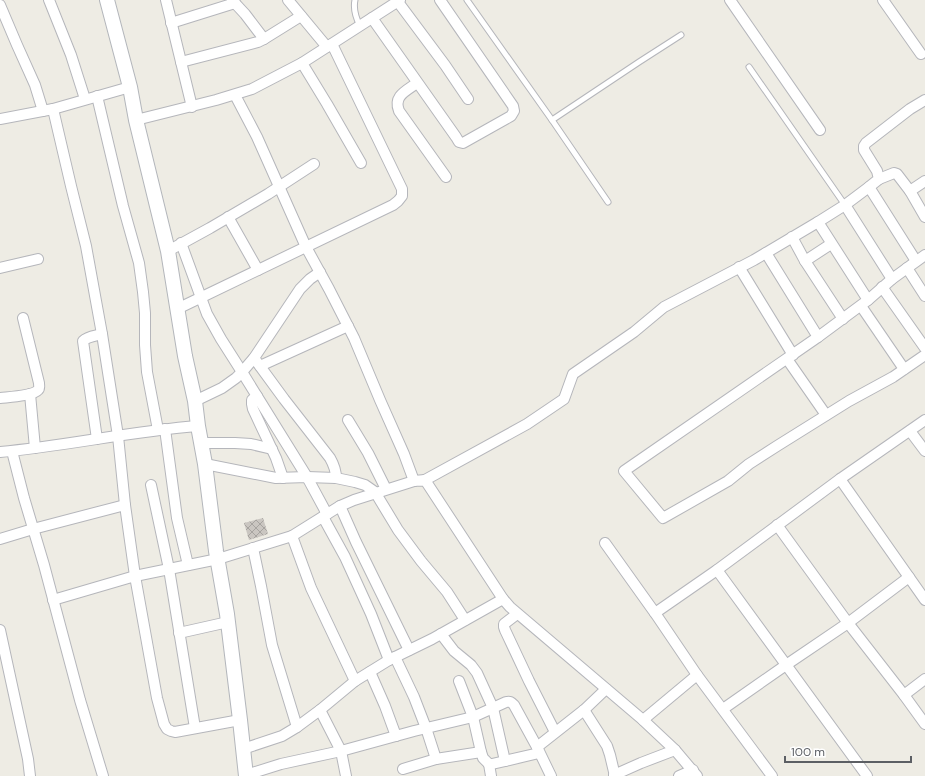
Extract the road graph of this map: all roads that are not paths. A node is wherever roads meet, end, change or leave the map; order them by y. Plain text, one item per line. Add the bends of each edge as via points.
1 (50, 0) edge
2 (107, 0) edge
3 (166, 0) edge
4 (288, 0) edge
5 (355, 0) edge
6 (440, 0) edge
7 (467, 0) edge
8 (883, 0) edge
9 (399, 1) edge
10 (234, 2) edge
11 (735, 2) edge
12 (0, 5) edge
13 (301, 16) junction
14 (372, 18) junction
15 (171, 23) junction
16 (360, 26) junction
17 (681, 35) dead end
18 (264, 39) junction
19 (329, 46) junction
20 (921, 54) dead end
21 (181, 62) junction
22 (302, 63) junction
23 (750, 66) dead end
24 (416, 83) junction
25 (130, 87) junction
26 (235, 94) junction
27 (97, 96) junction
28 (86, 99) junction
29 (468, 100) dead end
30 (925, 100) edge
31 (192, 107) junction
32 (48, 110) junction
33 (0, 119) edge
34 (136, 120) junction
35 (552, 120) junction
36 (820, 130) dead end
37 (360, 163) dead end
38 (314, 164) dead end
39 (446, 177) dead end
40 (879, 179) junction
41 (925, 181) edge
42 (280, 186) junction
43 (870, 187) junction
44 (910, 191) junction
45 (608, 202) dead end
46 (845, 205) junction
47 (925, 216) edge
48 (228, 217) junction
49 (818, 222) junction
50 (792, 237) junction
51 (181, 243) junction
52 (831, 244) junction
53 (306, 247) junction
54 (168, 251) junction
55 (766, 252) junction
56 (925, 255) edge
57 (38, 259) dead end
58 (805, 261) junction
59 (916, 261) junction
60 (739, 267) junction
61 (0, 268) edge
62 (906, 268) junction
63 (258, 270) junction
64 (320, 272) junction
65 (892, 279) junction
66 (882, 287) junction
67 (925, 296) edge
68 (202, 297) junction
69 (864, 303) junction
70 (177, 309) junction
71 (24, 318) dead end
72 (843, 319) junction
73 (348, 326) junction
74 (102, 334) junction
75 (818, 337) junction
76 (925, 348) edge
77 (925, 355) edge
78 (790, 357) junction
79 (257, 362) junction
80 (904, 369) junction
81 (242, 372) junction
82 (30, 394) junction
83 (257, 396) junction
84 (0, 398) edge
85 (195, 401) junction
86 (826, 415) junction
87 (348, 420) dead end
88 (925, 420) edge
89 (198, 426) junction
90 (161, 429) junction
91 (910, 431) junction
92 (118, 436) junction
93 (96, 439) junction
94 (201, 443) junction
95 (35, 448) junction
96 (272, 449) junction
97 (12, 451) junction
98 (925, 451) edge
99 (0, 452) edge
100 (205, 464) junction
101 (307, 477) junction
102 (283, 478) junction
103 (336, 478) junction
104 (424, 480) junction
105 (840, 480) junction
106 (414, 481) junction
107 (151, 485) dead end
108 (386, 489) junction
109 (375, 492) junction
110 (125, 505) junction
111 (340, 506) junction
112 (325, 516) junction
113 (777, 525) junction
114 (33, 529) junction
115 (292, 536) junction
116 (0, 539) edge
117 (605, 543) dead end
118 (253, 548) junction
119 (218, 559) junction
120 (188, 565) junction
121 (169, 569) junction
122 (717, 570) junction
123 (135, 576) junction
124 (909, 577) junction
125 (503, 599) junction
126 (53, 600) junction
127 (925, 600) edge
128 (655, 613) junction
129 (517, 614) junction
130 (465, 620) junction
131 (228, 622) junction
132 (848, 623) junction
133 (0, 630) edge
134 (179, 633) junction
135 (442, 634) junction
136 (409, 650) junction
137 (392, 658) junction
138 (786, 665) junction
139 (370, 672) junction
140 (698, 675) junction
141 (925, 679) edge
142 (355, 681) junction
143 (459, 681) dead end
144 (606, 689) junction
145 (904, 695) junction
146 (492, 708) junction
147 (722, 709) junction
148 (320, 710) junction
149 (584, 710) junction
150 (473, 718) junction
151 (240, 720) junction
152 (643, 720) junction
153 (925, 724) edge
154 (297, 727) junction
155 (195, 728) junction
156 (426, 728) junction
157 (555, 732) junction
158 (396, 736) junction
159 (243, 750) junction
160 (538, 750) junction
161 (675, 750) junction
162 (341, 751) junction
163 (481, 752) junction
164 (436, 759) junction
165 (505, 761) junction
166 (489, 764) junction
167 (403, 769) dead end
168 (695, 773) edge
169 (30, 776) edge
170 (103, 776) edge
171 (246, 776) edge
172 (346, 776) edge
173 (491, 776) edge
174 (551, 776) edge
175 (615, 776) edge
176 (679, 776) edge
177 (772, 776) edge
178 (867, 776) edge

1 - 28 street
2 - 25 street
3 - 15 street
4 - 13 street
5 - 16 lane via 356,18
6 - 24 street via 510,100 514,111 511,116 463,143 459,142
7 - 35 lane
8 - 20 street
9 - 14 street
9 - 29 street
10 - 15 street
10 - 18 street
11 - 36 street
12 - 32 street via 16,45
13 - 18 street
13 - 19 street
14 - 16 street
14 - 24 street
15 - 21 street
16 - 19 street
17 - 35 lane
18 - 21 street
19 - 22 street
19 - 53 street via 402,189 402,196 393,205
21 - 31 street
22 - 26 street via 252,89
22 - 37 street
23 - 46 lane
24 - 39 street via 396,102 399,111
25 - 27 street
25 - 34 street
26 - 31 street
26 - 42 street
27 - 28 street
27 - 90 street via 139,263 147,372
28 - 32 street
30 - 40 street via 864,146
31 - 34 street
32 - 33 street
32 - 74 street via 86,246
34 - 54 street
35 - 45 lane
38 - 42 street
40 - 43 street
40 - 44 street via 894,173
41 - 44 street
42 - 48 street
42 - 53 street
43 - 46 street
43 - 59 street
44 - 47 street
46 - 49 street
46 - 65 street
48 - 51 street
48 - 63 street
49 - 50 street
49 - 52 street
50 - 55 street
50 - 58 street
51 - 54 street
51 - 68 street
52 - 58 street
52 - 69 street
53 - 63 street
53 - 64 street
54 - 70 street
55 - 60 street
55 - 75 street
56 - 59 street
57 - 61 street
58 - 72 street
59 - 62 street
60 - 78 street
60 - 104 street via 664,307 634,332 573,374 564,399 527,424
62 - 65 street
62 - 67 street
63 - 68 street
64 - 73 street
64 - 79 street via 300,289
65 - 66 street
66 - 69 street
66 - 76 street
68 - 70 street
68 - 81 street via 210,320
69 - 72 street
69 - 80 street
70 - 85 street
71 - 82 street via 39,383 37,391
72 - 75 street
73 - 79 street
73 - 106 street
74 - 92 street
74 - 93 street via 83,342
75 - 78 street
77 - 80 street
78 - 86 street
78 - 86 street via 624,471 663,518 728,481 749,464
79 - 81 street
79 - 103 street via 330,458 336,470
80 - 86 street
81 - 83 street
81 - 85 street via 222,388
82 - 84 street
82 - 95 street
83 - 96 street via 252,400 252,404
83 - 101 street
85 - 89 street
87 - 108 street
88 - 91 street
89 - 90 street
89 - 94 street
90 - 92 street
90 - 120 street
91 - 98 street
91 - 105 street
92 - 93 street
92 - 110 street
93 - 95 street
94 - 96 street via 251,444
94 - 100 street
95 - 97 street
96 - 102 street
97 - 99 street
97 - 114 street
100 - 102 street
100 - 119 street
101 - 102 street
101 - 103 street
101 - 112 street
103 - 109 street via 364,485
104 - 106 street
104 - 125 street
105 - 113 street
105 - 124 street
106 - 108 street
107 - 121 street
108 - 109 street
109 - 111 street
109 - 130 street via 398,530 447,592
110 - 114 street
110 - 123 street
111 - 112 street
111 - 136 street
112 - 115 street
112 - 137 street
113 - 122 street
113 - 132 street
114 - 116 street
114 - 126 street
115 - 118 street
115 - 142 street via 311,588
117 - 128 street
118 - 119 street
118 - 154 street via 272,645
119 - 120 street
119 - 131 street
120 - 121 street
121 - 123 street
121 - 134 street
122 - 128 street
122 - 138 street
123 - 126 street
123 - 155 street via 164,724 171,731
124 - 127 street
124 - 132 street
125 - 129 street
125 - 130 street
126 - 170 street
128 - 140 street
129 - 144 street
129 - 157 street via 504,624 504,630
130 - 135 street
131 - 134 street
131 - 151 street
132 - 138 street
132 - 145 street
133 - 169 street
134 - 155 street
135 - 136 street
135 - 146 street via 454,651 477,673
136 - 137 street
137 - 139 street
137 - 156 street via 414,697
138 - 147 street
138 - 178 street
139 - 142 street
139 - 158 street
140 - 147 street
140 - 152 street
141 - 145 street
142 - 148 street
143 - 150 street
144 - 149 street
144 - 152 street
145 - 153 street
146 - 150 street
146 - 160 street via 511,702
146 - 165 street
147 - 177 street
148 - 154 street
148 - 162 street
149 - 157 street
149 - 175 street via 607,746
150 - 156 street
150 - 163 street
151 - 155 street
151 - 159 street
152 - 161 street
154 - 159 street via 282,736
156 - 158 street
156 - 164 street
157 - 160 street
158 - 162 street
159 - 171 street
160 - 165 street
160 - 174 street
161 - 168 street
161 - 175 street
162 - 171 street via 281,764
162 - 172 street
163 - 164 street
163 - 166 street
164 - 167 street
165 - 166 street
166 - 173 street
168 - 176 street

